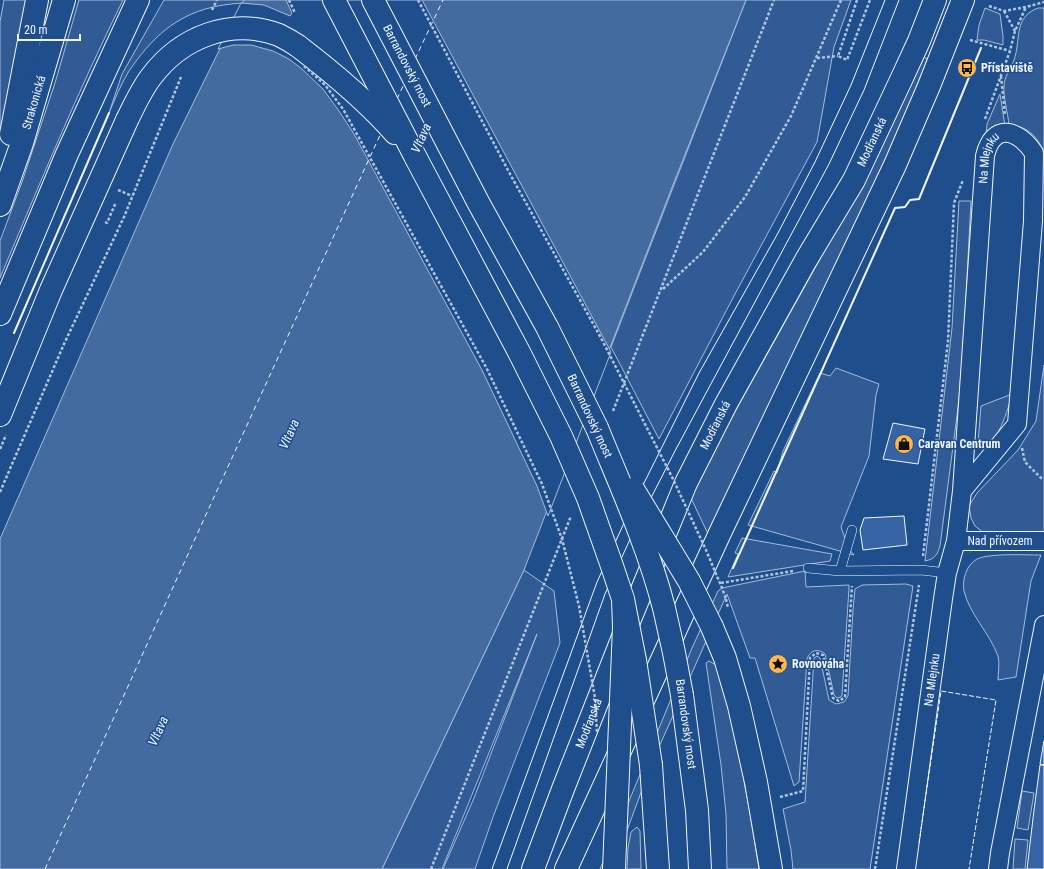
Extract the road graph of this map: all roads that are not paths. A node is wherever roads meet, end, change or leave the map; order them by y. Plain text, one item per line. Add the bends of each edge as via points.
1 (37, 0) edge
2 (64, 0) edge
3 (138, 0) edge
4 (334, 0) edge
5 (372, 0) edge
6 (934, 0) edge
7 (963, 0) edge
8 (416, 158) junction
9 (0, 190) edge
10 (0, 205) edge
11 (0, 314) edge
12 (0, 415) edge
13 (597, 428) junction
14 (962, 491) junction
15 (852, 530) dead end
16 (956, 542) junction
17 (1044, 542) edge
18 (808, 568) road end
19 (840, 571) junction
20 (947, 573) junction
21 (623, 599) junction
22 (1044, 625) edge
23 (533, 869) edge
24 (566, 869) edge
25 (614, 869) edge
26 (658, 869) edge
27 (700, 869) edge
28 (771, 869) edge
29 (906, 869) edge
30 (998, 869) edge

1 - 9 main road
2 - 10 main road, Strakonická via 22,143
3 - 11 main road via 67,154
4 - 8 main road
5 - 13 main road, Barrandovský most via 547,327
6 - 23 main road, Modřanská via 919,41 854,180 726,404 686,483
7 - 24 main road via 895,165 719,535
8 - 12 main road, bridge via 357,94 298,46 280,36 249,29 219,30 176,52 151,77 127,120 51,290
8 - 21 main road, bridge via 561,436 588,498
13 - 27 main road, Barrandovský most, bridge via 648,556 664,607 682,695 697,810
13 - 28 main road, bridge via 689,581 725,658 756,782
14 - 14 street, Na Mlejnku via 1017,424 1033,221 1034,153 1020,136 1007,132 994,137 988,145 986,156
14 - 16 street, Na Mlejnku
15 - 19 lane
16 - 17 street, Nad přívozem
16 - 20 street, Na Mlejnku
18 - 19 lane
19 - 20 lane via 921,570
20 - 29 street, Na Mlejnku
21 - 25 main road, bridge
21 - 26 main road, bridge via 651,765
22 - 30 street

